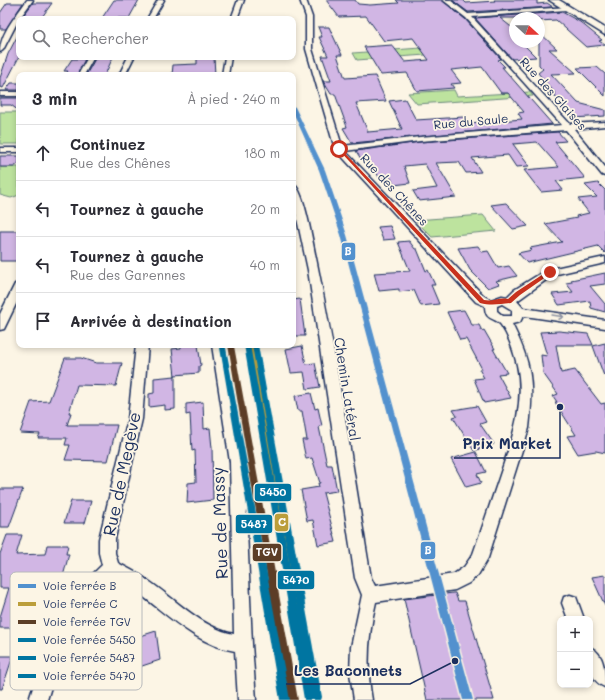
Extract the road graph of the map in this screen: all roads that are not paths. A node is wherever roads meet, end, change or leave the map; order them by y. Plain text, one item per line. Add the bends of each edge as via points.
1 (30, 0) edge
2 (161, 0) edge
3 (241, 0) edge
4 (303, 0) edge
5 (446, 0) edge
6 (553, 0) edge
7 (561, 0) edge
8 (566, 8) junction
9 (20, 16) edge
10 (152, 16) edge
11 (235, 16) edge
12 (467, 16) junction
13 (16, 21) edge
14 (605, 26) edge
15 (0, 32) edge
16 (9, 32) junction
17 (605, 32) edge
18 (0, 50) edge
19 (89, 60) edge
20 (130, 60) edge
21 (228, 60) edge
22 (83, 72) edge
23 (124, 72) edge
24 (226, 72) edge
25 (0, 94) edge
26 (16, 94) edge
27 (605, 124) edge
28 (568, 127) junction
29 (339, 149) junction
30 (0, 150) edge
31 (16, 150) edge
32 (605, 173) edge
33 (296, 195) edge
34 (605, 260) edge
35 (16, 293) edge
36 (509, 302) junction
37 (491, 304) junction
38 (519, 312) junction
39 (505, 320) junction
40 (605, 324) edge
41 (0, 326) edge
42 (142, 348) edge
43 (218, 348) edge
44 (111, 568) junction
45 (107, 572) edge
46 (118, 572) edge
47 (142, 586) edge
48 (370, 595) junction
49 (570, 603) dead end
50 (575, 616) edge
51 (243, 644) junction
52 (593, 660) edge
53 (605, 678) edge
54 (41, 690) edge
55 (38, 700) edge
56 (247, 700) edge
57 (363, 700) edge

1 - 9 street
2 - 10 street
3 - 11 street
4 - 29 street, Rue des Chênes via 309,17 309,49
5 - 12 street, Rue des Glaises
6 - 8 main road
7 - 14 main road
8 - 12 street
8 - 17 main road
12 - 28 street, Rue des Glaises
13 - 16 street
15 - 16 street
16 - 18 street
19 - 22 street
20 - 23 street
21 - 24 street
25 - 26 street
27 - 28 street, Rue du Saule
28 - 29 street, Rue du Saule via 420,139
28 - 32 street, Rue des Glaises
29 - 37 street, Rue des Chênes via 480,299
30 - 31 street
33 - 48 street, Chemin Latéral via 313,270 363,578
34 - 36 street via 550,272
35 - 41 street
36 - 37 street via 502,300
36 - 38 street via 514,304
37 - 39 street via 494,316
38 - 39 street via 516,319
38 -> 40 street
39 - 48 street via 523,365 524,412 522,428 480,558 466,577 455,582
42 - 44 street, Rue de Megève via 135,419 107,539 107,554
43 - 51 street, Rue de Massy via 237,462
44 - 45 street
44 - 46 street
47 - 51 street via 193,624 224,641
48 - 57 street via 361,628 358,653
49 - 50 street
51 - 56 street, Rue de Massy
52 - 53 street
54 - 55 street

